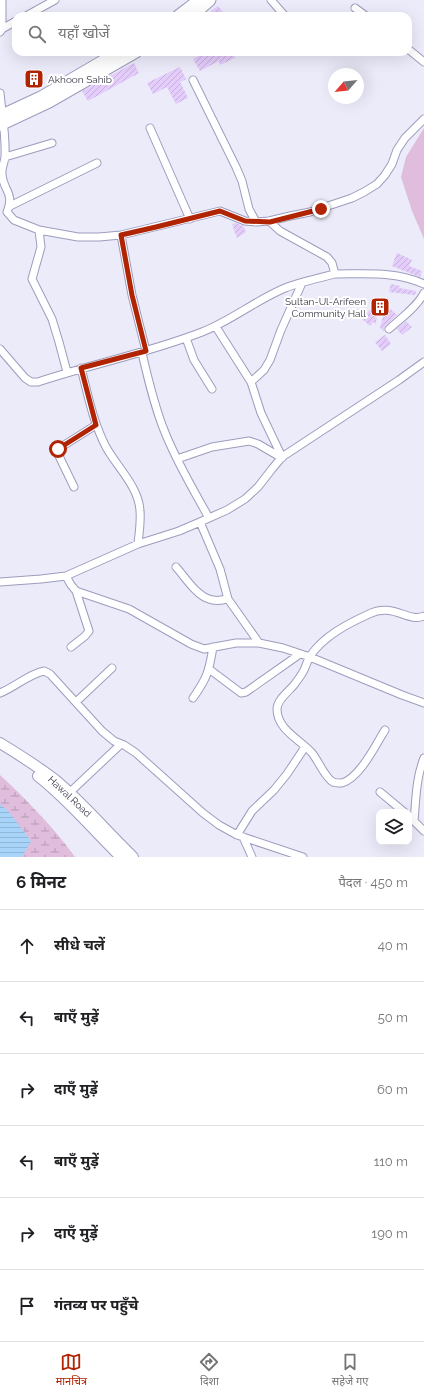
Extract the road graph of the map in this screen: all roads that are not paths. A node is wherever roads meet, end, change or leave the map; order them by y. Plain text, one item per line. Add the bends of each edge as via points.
1 (2, 0) edge
2 (55, 0) edge
3 (210, 0) edge
4 (271, 0) edge
5 (199, 3) edge
6 (355, 8) dead end
7 (33, 12) edge
8 (184, 12) edge
9 (193, 12) edge
10 (282, 12) edge
11 (360, 12) edge
12 (12, 23) edge
13 (1, 30) edge
14 (412, 52) edge
15 (111, 56) edge
16 (129, 56) edge
17 (424, 62) edge
18 (194, 80) dead end
19 (0, 93) edge
20 (424, 118) edge
21 (1, 120) edge
22 (150, 128) dead end
23 (52, 143) dead end
24 (5, 156) junction
25 (97, 163) dead end
26 (6, 211) edge
27 (190, 219) junction
28 (256, 222) junction
29 (270, 222) junction
30 (39, 230) junction
31 (121, 235) junction
32 (335, 274) junction
33 (302, 283) junction
34 (424, 284) edge
35 (424, 293) edge
36 (216, 327) junction
37 (389, 329) dead end
38 (186, 338) junction
39 (0, 349) edge
40 (144, 352) junction
41 (424, 362) edge
42 (81, 368) junction
43 (67, 372) junction
44 (251, 382) junction
45 (212, 389) dead end
46 (96, 425) junction
47 (282, 457) junction
48 (177, 459) junction
49 (74, 487) dead end
50 (209, 518) junction
51 (200, 522) junction
52 (138, 544) junction
53 (176, 567) dead end
54 (66, 576) junction
55 (0, 582) edge
56 (76, 591) junction
57 (228, 599) junction
58 (424, 616) edge
59 (259, 643) junction
60 (71, 647) dead end
61 (213, 647) junction
62 (300, 654) junction
63 (310, 657) junction
64 (112, 668) dead end
65 (209, 670) junction
66 (0, 693) edge
67 (193, 698) dead end
68 (76, 702) junction
69 (424, 703) edge
70 (386, 730) dead end
71 (0, 743) edge
72 (120, 744) junction
73 (305, 747) junction
74 (0, 751) edge
75 (424, 758) edge
76 (380, 792) dead end
77 (66, 796) junction
78 (400, 809) edge
79 (412, 818) edge
80 (424, 831) edge
81 (240, 836) junction
82 (121, 857) edge
83 (133, 857) edge
84 (252, 857) edge
85 (303, 857) edge

1 - 13 street
2 - 7 street
3 - 5 highway
4 - 10 street
5 - 8 highway
5 - 9 highway
6 - 11 street
12 - 13 street
14 - 17 street
15 - 21 highway
16 - 21 highway via 49,102
18 - 28 street via 236,166 249,209
19 - 21 street
20 - 29 street via 405,138 392,164 377,184 364,192 321,209
21 - 24 street
22 - 27 street
23 - 24 street
24 - 26 street via 2,175 10,194
25 - 26 street
26 - 30 street via 14,220
27 - 28 street via 220,211 241,220
27 - 31 street
28 - 29 street
29 - 32 street via 280,231 327,257
30 - 31 street via 78,237
30 - 43 street via 41,247 32,278 52,319
31 - 40 street
32 - 33 street
32 - 34 street via 379,274 411,278
33 - 36 street via 269,296
33 - 44 street via 270,360
35 - 37 street
36 - 38 street
36 - 44 street
38 - 40 street
38 - 45 street via 194,360
39 - 43 street via 31,382
40 - 42 street
40 - 48 street via 155,404
41 - 47 street
42 - 43 street
42 - 46 street
44 - 47 street
46 - 49 street via 58,449 58,456
46 - 52 street via 106,447 138,498
47 - 48 street via 249,442 212,447
47 - 50 street via 245,499
48 - 50 street
50 - 51 street
51 - 52 street
51 - 57 street via 220,569
52 - 54 street
53 - 57 street via 203,596 218,601
54 - 55 street
54 - 56 street
56 - 60 street via 89,631
56 - 61 street via 130,609 191,644 204,649
57 - 59 street
58 - 63 street via 417,618 391,610 377,610 330,636
59 - 61 street
59 - 62 street
61 - 65 street
62 - 63 street
62 - 65 street via 241,693
63 - 69 street
63 - 73 street via 303,672 277,708 283,726
64 - 68 street
65 - 67 street
66 - 68 street via 44,671 50,674
68 - 72 street via 102,732
70 - 73 street via 360,768 342,783 333,782 326,776 317,759
71 - 77 main road, Hawal Road via 42,770
72 - 77 street
72 - 81 street via 141,758 203,813
73 - 81 street via 274,790 252,811
74 - 77 main road, Hawal Road
75 - 79 street via 419,770
76 - 78 street
77 - 82 main road, Hawal Road
77 - 83 main road, Hawal Road
79 - 80 street
81 - 84 street
81 - 85 street

